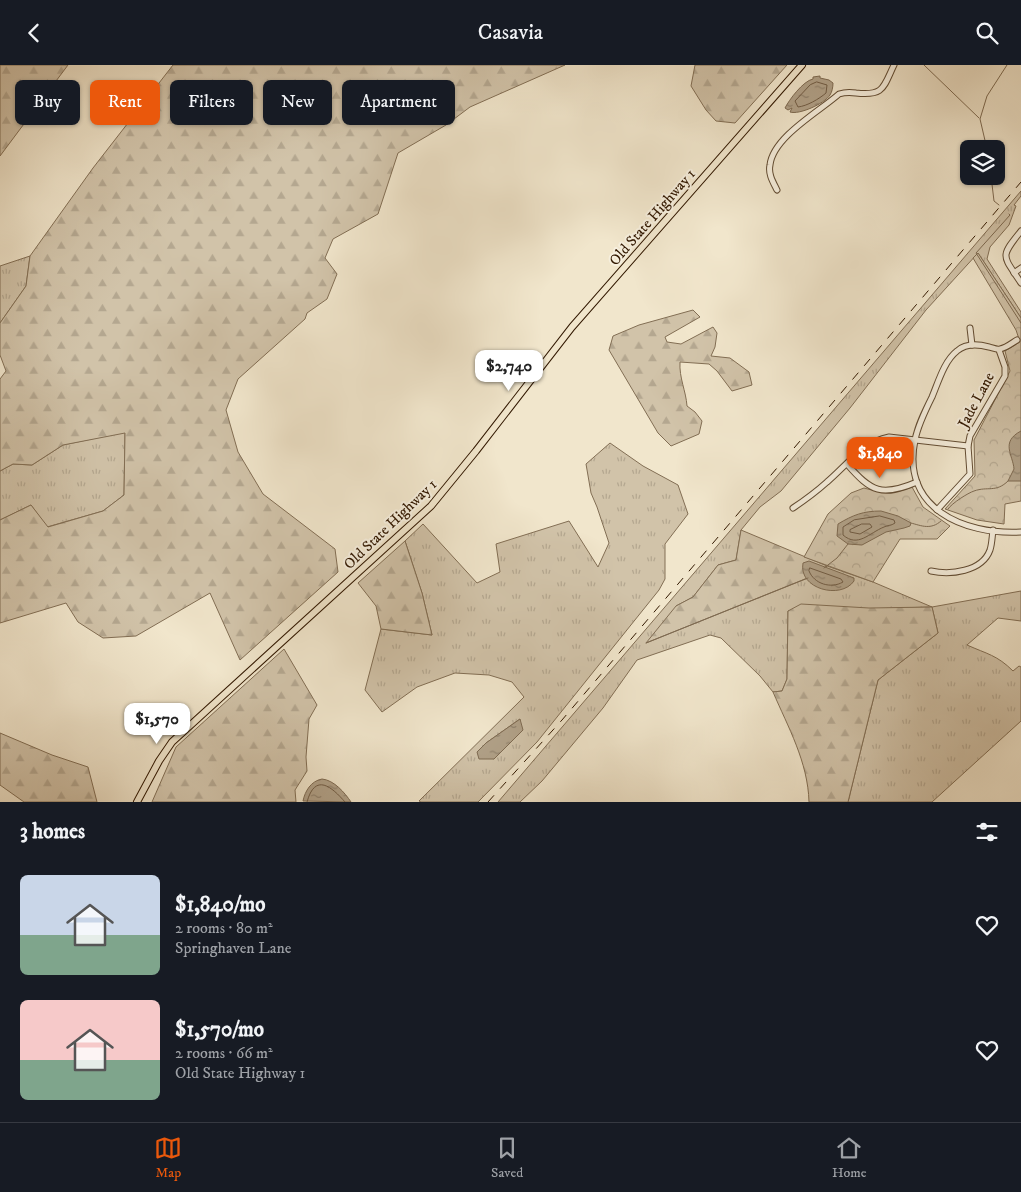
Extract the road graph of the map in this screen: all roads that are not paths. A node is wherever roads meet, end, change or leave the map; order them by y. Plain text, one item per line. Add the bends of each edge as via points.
1 (802, 65) edge
2 (894, 65) edge
3 (777, 190) dead end
4 (1021, 231) edge
5 (1021, 268) edge
6 (1014, 273) junction
7 (1021, 283) edge
8 (970, 328) dead end
9 (1017, 340) dead end
10 (972, 345) junction
11 (999, 349) junction
12 (915, 440) junction
13 (968, 446) junction
14 (847, 464) junction
15 (917, 482) junction
16 (793, 508) dead end
17 (937, 510) junction
18 (993, 530) junction
19 (1021, 532) edge
20 (931, 571) dead end
21 (137, 802) edge

1 - 21 main road, Old State Highway 1 via 572,327 431,506 172,742
2 - 3 street via 880,91 839,94 788,135 772,155 769,165
4 - 6 street via 1005,253
5 - 6 street
6 - 7 street
8 - 10 street
9 - 11 street
10 - 11 street
10 - 12 street via 959,349 948,362 917,428
11 - 13 street, Jade Lane via 1005,376 970,436
12 - 13 street
12 - 14 street via 878,439 865,446
12 - 15 street via 913,463
13 - 17 street, Jade Lane via 970,474
14 - 15 street via 864,483 886,491 899,490
14 - 16 street
15 - 17 street
17 - 18 street via 963,525
18 - 19 street
18 - 20 street via 990,550 980,564 948,573

